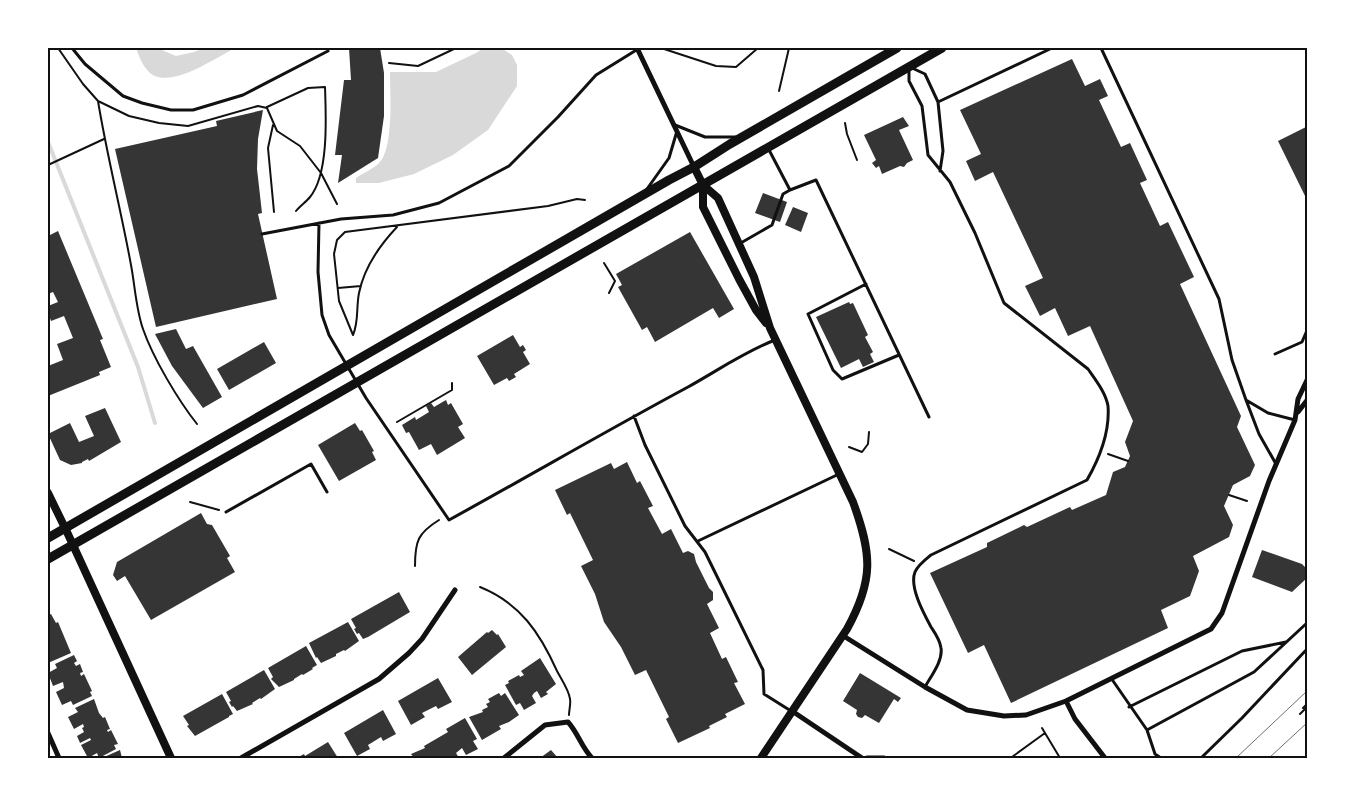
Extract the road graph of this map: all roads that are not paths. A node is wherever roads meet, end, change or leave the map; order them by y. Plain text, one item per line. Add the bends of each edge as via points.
1 (72, 48) edge
2 (638, 48) edge
3 (897, 48) edge
4 (942, 48) edge
5 (1052, 48) edge
6 (1101, 48) edge
7 (328, 51) dead end
8 (909, 66) junction
9 (938, 102) junction
10 (676, 128) junction
11 (742, 137) junction
12 (768, 147) junction
13 (694, 167) junction
14 (940, 171) junction
15 (703, 185) junction
16 (790, 190) junction
17 (642, 195) junction
18 (319, 223) junction
19 (262, 234) dead end
20 (739, 244) junction
21 (866, 284) junction
22 (770, 328) junction
23 (1308, 328) edge
24 (776, 340) junction
25 (1276, 354) dead end
26 (899, 355) junction
27 (345, 365) junction
28 (1308, 378) edge
29 (356, 384) junction
30 (1308, 398) edge
31 (1246, 400) junction
32 (1297, 412) junction
33 (634, 416) junction
34 (929, 417) dead end
35 (1295, 420) junction
36 (1276, 464) junction
37 (839, 474) junction
38 (328, 492) dead end
39 (48, 493) edge
40 (226, 512) road end
41 (65, 528) junction
42 (48, 538) edge
43 (698, 541) junction
44 (73, 545) junction
45 (48, 559) edge
46 (455, 590) dead end
47 (1308, 622) edge
48 (842, 636) junction
49 (1287, 642) junction
50 (1308, 648) edge
51 (1110, 678) junction
52 (925, 687) junction
53 (1066, 701) junction
54 (1129, 707) junction
55 (792, 711) junction
56 (1147, 730) junction
57 (48, 733) edge
58 (59, 758) edge
59 (171, 758) edge
60 (241, 758) edge
61 (504, 758) edge
62 (592, 758) edge
63 (761, 758) edge
64 (862, 758) edge
65 (870, 758) edge
66 (884, 758) edge
67 (1106, 758) edge
68 (1162, 758) edge
69 (1201, 758) edge

1 - 7 lane via 85,64 123,96 171,110 194,110 243,95
2 - 10 street
2 - 18 lane via 596,75 509,166 425,208
3 - 11 main road
4 - 8 main road
5 - 9 lane
6 - 31 lane via 1219,299 1232,360
8 - 9 lane via 925,74
8 - 12 main road
8 - 14 lane via 909,81 922,106 928,155
9 - 14 lane via 944,150
10 - 11 lane via 705,137
10 - 13 street
10 - 17 lane via 669,158
11 - 13 main road
12 - 15 main road
12 - 16 lane
13 - 15 street
13 - 17 main road
14 - 52 lane via 950,182 1004,303 1088,369 1108,405 1105,437 1097,463 1087,480 931,554 915,572 920,605 942,649 939,662
15 - 20 street via 718,198
15 - 22 street via 702,207 756,310
15 - 29 main road
16 - 20 lane via 783,194 772,225
16 - 21 lane via 816,180
17 - 27 main road
18 - 19 lane
18 - 27 lane via 318,272 322,315
20 - 22 street via 754,277
21 - 26 lane
21 - 26 lane via 808,314 833,370 842,378
22 - 24 street
23 - 25 lane via 1302,342
24 - 33 lane via 753,349
24 - 37 street
26 - 34 lane
27 - 29 lane
27 - 41 main road
28 - 32 street via 1298,399
29 - 33 lane via 450,520
29 - 44 main road
30 - 32 street
31 - 35 lane via 1268,413
31 - 36 lane via 1259,434
32 - 35 street
33 - 43 lane via 645,446 685,526
35 - 36 street
36 - 51 street via 1215,625
37 - 43 lane
37 - 48 street via 860,522 868,570 859,607
38 - 40 lane via 311,464
39 - 41 street
41 - 42 main road
41 - 44 street
43 - 55 lane via 763,670 764,694
44 - 45 main road
44 - 59 street
46 - 60 street via 422,639 379,679
47 - 49 lane
48 - 52 street
48 - 55 street
49 - 54 lane via 1242,651
49 - 56 lane via 1254,672
50 - 69 lane
51 - 53 street
51 - 54 lane
52 - 53 street via 968,710 992,715 1026,715
53 - 67 street via 1075,719
54 - 56 lane
55 - 63 street
55 - 64 street
56 - 68 lane via 1155,754
57 - 58 street
61 - 62 street via 545,725 568,722
65 - 66 street

